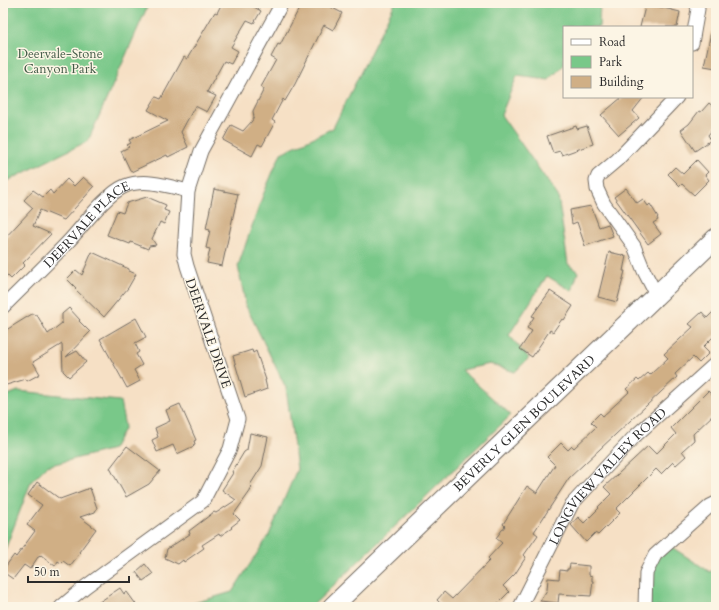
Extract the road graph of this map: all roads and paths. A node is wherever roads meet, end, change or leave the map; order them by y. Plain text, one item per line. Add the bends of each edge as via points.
1 (282, 3) edge
2 (696, 3) edge
3 (693, 37) edge
4 (676, 98) edge
5 (188, 191) junction
6 (716, 238) edge
7 (657, 296) junction
8 (3, 307) edge
9 (716, 363) edge
10 (716, 503) edge
11 (61, 607) edge
12 (332, 607) edge
13 (520, 607) edge
14 (645, 607) edge

1 - 5 street, DEERVALE DRIVE via 200,151
2 - 3 street via 698,9
4 - 7 street via 617,160 598,176 596,181 604,204 634,246
5 - 8 street, DEERVALE PLACE via 153,183 125,186 111,195
5 - 11 street, DEERVALE DRIVE via 184,254 238,419 230,449 202,501
6 - 7 main road, BEVERLY GLEN BOULEVARD
7 - 12 main road, BEVERLY GLEN BOULEVARD
9 - 13 street, LONGVIEW VALLEY ROAD via 634,437 572,504
10 - 14 street via 655,555 646,573

